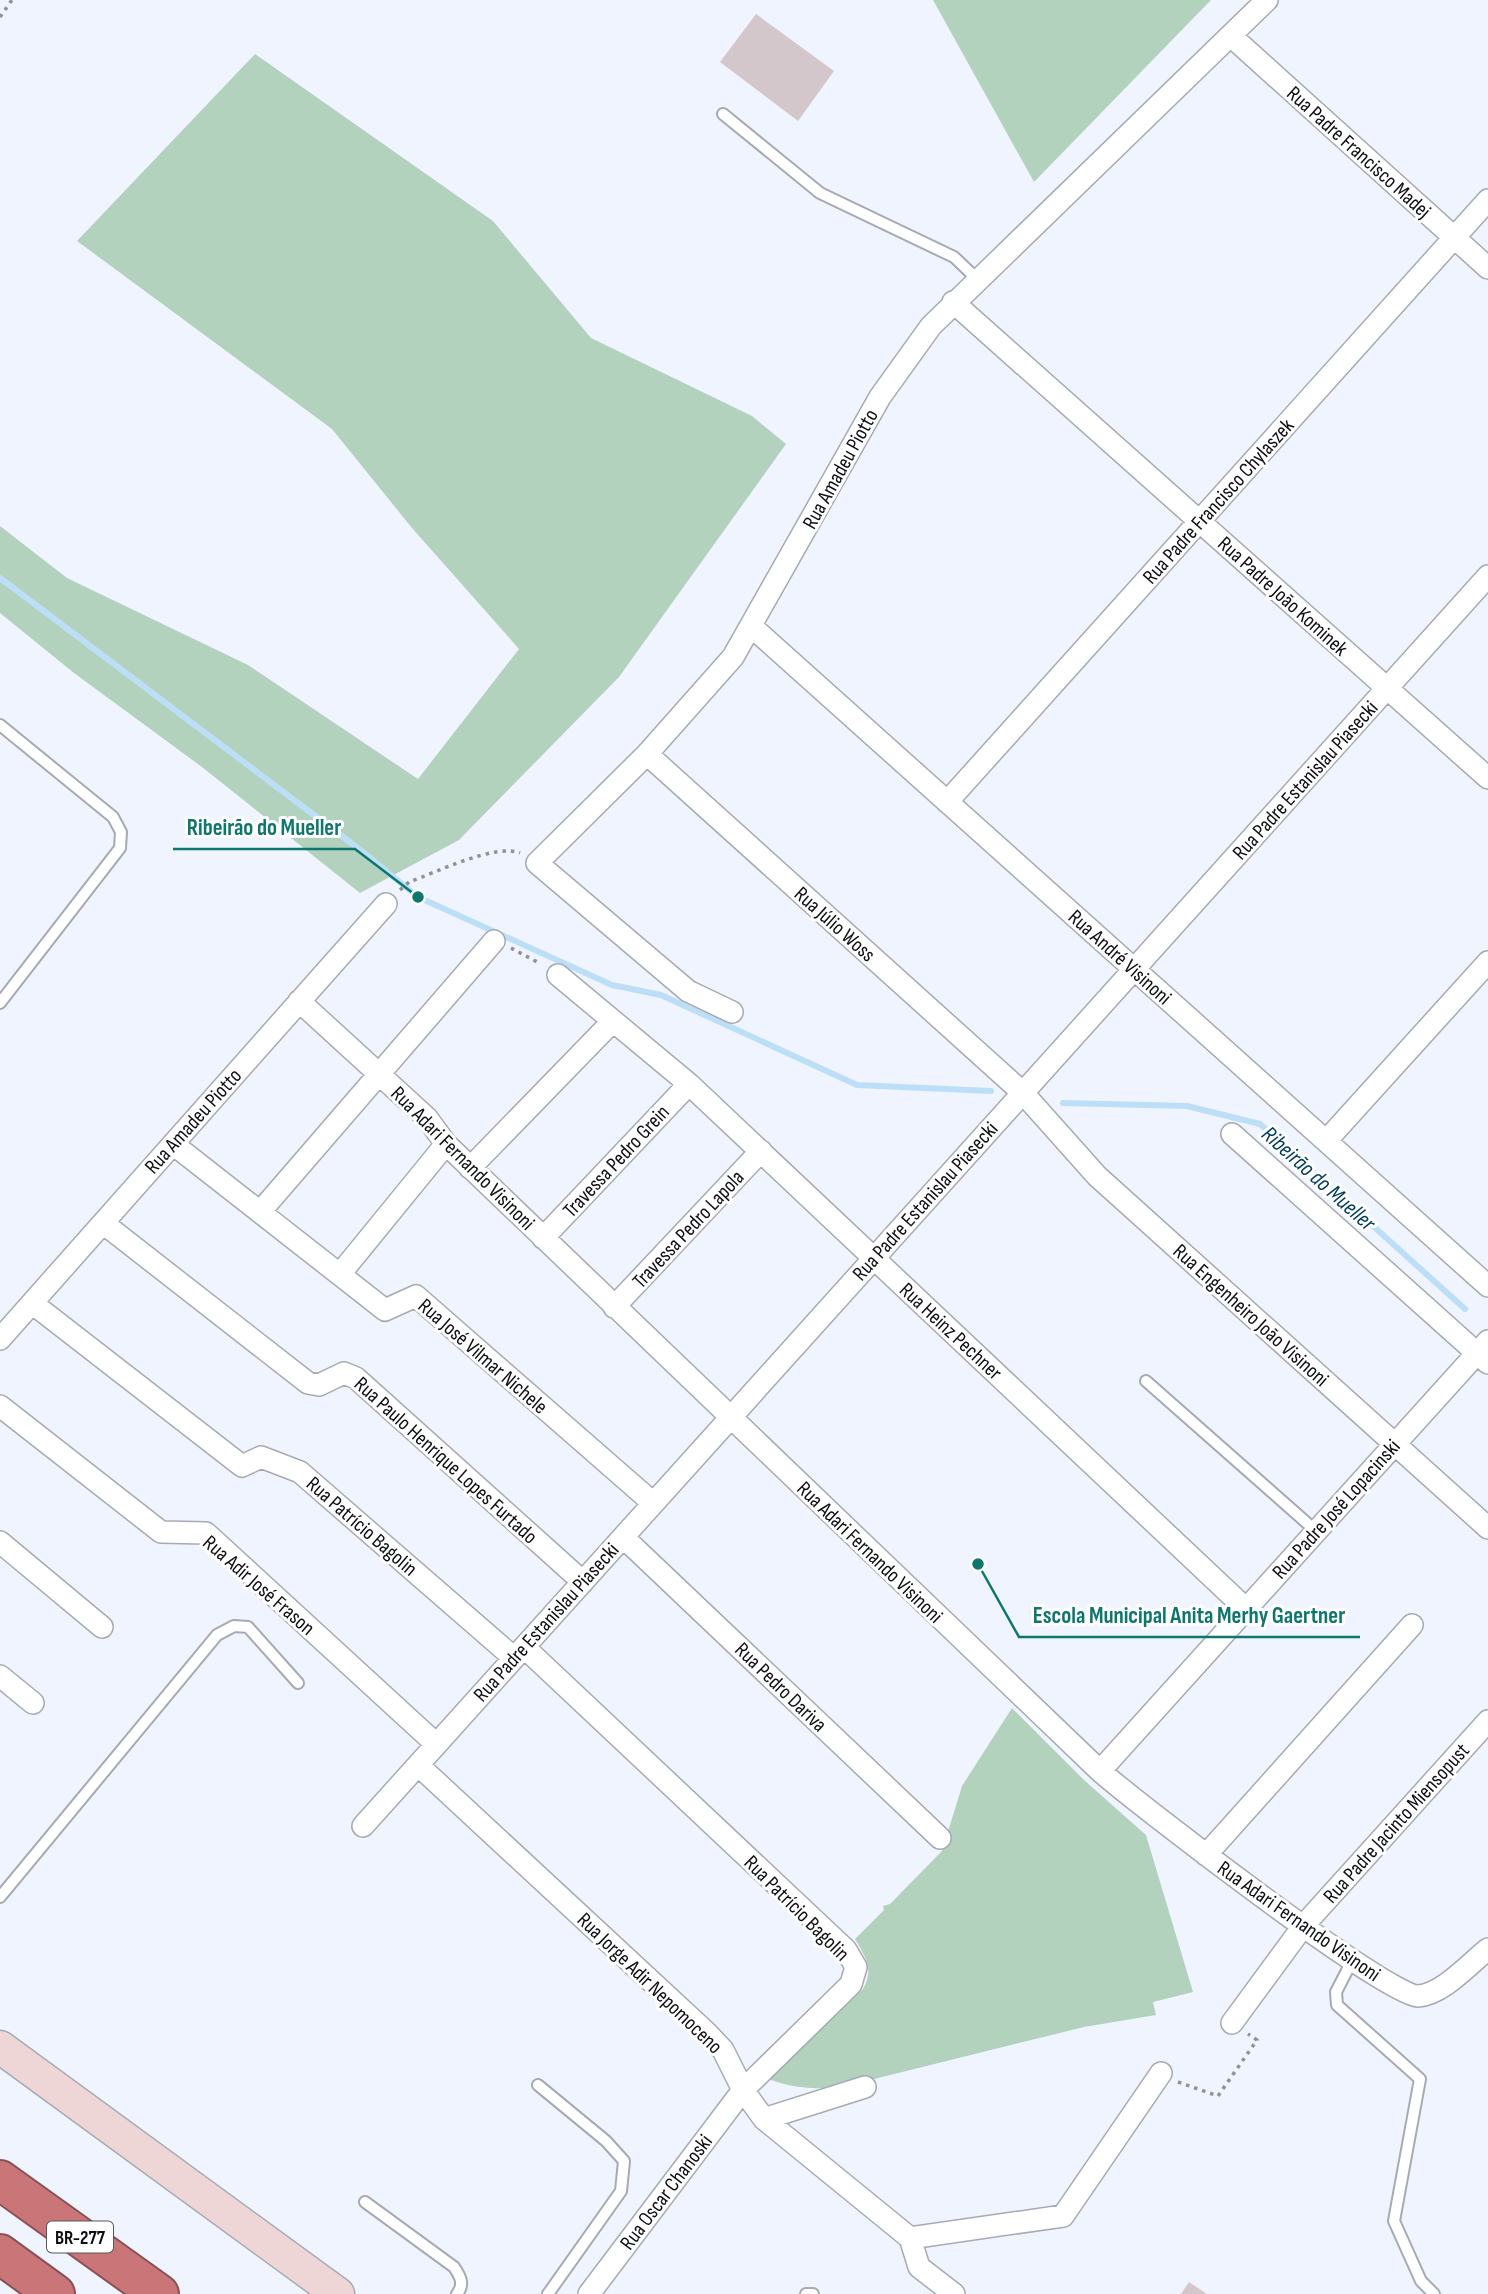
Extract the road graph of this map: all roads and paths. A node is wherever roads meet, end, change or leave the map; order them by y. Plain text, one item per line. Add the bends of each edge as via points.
1 (12, 0) edge
2 (1267, 0) edge
3 (0, 17) edge
4 (1231, 36) junction
5 (723, 114) dead end
6 (1488, 200) edge
7 (1454, 238) junction
8 (1488, 268) edge
9 (976, 278) junction
10 (953, 302) junction
11 (1200, 521) junction
12 (1488, 576) edge
13 (752, 627) junction
14 (1387, 688) junction
15 (0, 725) edge
16 (648, 754) junction
17 (1488, 778) edge
18 (947, 802) junction
19 (537, 863) junction
20 (409, 882) dead end
21 (386, 904) dead end
22 (495, 942) joint
23 (1488, 962) edge
24 (1134, 969) junction
25 (558, 975) joint
26 (299, 1001) junction
27 (0, 1003) edge
28 (732, 1012) dead end
29 (613, 1021) junction
30 (381, 1076) junction
31 (689, 1084) junction
32 (1023, 1093) junction
33 (1233, 1134) dead end
34 (1326, 1142) junction
35 (173, 1144) junction
36 (446, 1144) junction
37 (761, 1152) junction
38 (470, 1168) junction
39 (260, 1212) junction
40 (103, 1223) junction
41 (543, 1238) junction
42 (873, 1258) junction
43 (340, 1274) junction
44 (1488, 1286) edge
45 (32, 1303) junction
46 (614, 1307) junction
47 (0, 1339) edge
48 (1484, 1352) edge
49 (1146, 1381) dead end
50 (0, 1406) edge
51 (729, 1418) junction
52 (1395, 1444) junction
53 (653, 1503) junction
54 (1488, 1528) edge
55 (1316, 1531) junction
56 (623, 1536) junction
57 (0, 1542) edge
58 (583, 1582) junction
59 (1246, 1609) junction
60 (1412, 1625) dead end
61 (102, 1628) dead end
62 (519, 1653) junction
63 (0, 1676) edge
64 (298, 1683) dead end
65 (33, 1703) dead end
66 (1488, 1721) edge
67 (436, 1744) junction
68 (418, 1765) junction
69 (1100, 1771) junction
70 (363, 1826) dead end
71 (940, 1838) dead end
72 (1206, 1855) junction
73 (0, 1897) edge
74 (1304, 1924) junction
75 (1488, 1949) edge
76 (1353, 1959) junction
77 (1232, 2023) dead end
78 (1257, 2040) dead end
79 (0, 2048) edge
80 (1161, 2073) joint
81 (537, 2085) dead end
82 (865, 2087) dead end
83 (743, 2090) junction
84 (764, 2119) junction
85 (0, 2180) edge
86 (365, 2202) dead end
87 (910, 2238) junction
88 (0, 2255) edge
89 (0, 2280) edge
90 (15, 2294) edge
91 (55, 2294) edge
92 (159, 2294) edge
93 (338, 2294) edge
94 (457, 2294) edge
95 (548, 2294) edge
96 (589, 2294) edge
97 (806, 2294) edge
98 (813, 2294) edge
99 (954, 2294) edge
100 (1434, 2294) edge

1 - 3 path
2 - 4 street, Rua Amadeu Piotto
4 - 7 street, Rua Padre Francisco Madej
4 - 9 street, Rua Amadeu Piotto
5 - 9 lane via 820,193 954,257
6 - 7 street, Rua Padre Francisco Chylaszek
7 - 8 street, Rua Padre Francisco Madej
7 - 11 street, Rua Padre Francisco Chylaszek
9 - 10 street, Rua Amadeu Piotto
10 - 11 street, Rua Padre João Kominek
10 - 13 street, Rua Amadeu Piotto via 890,380
11 - 14 street, Rua Padre João Kominek
11 - 18 street, Rua Padre Francisco Chylaszek
12 - 14 street, Rua Padre Estanislau Piasecki
13 - 16 street, Rua Amadeu Piotto via 716,679
13 - 18 street, Rua André Visinoni
14 - 17 street, Rua Padre João Kominek
14 - 24 street, Rua Padre Estanislau Piasecki
15 - 27 lane via 113,817 121,832 120,848
16 - 19 street, Rua Amadeu Piotto
16 - 32 street, Rua Júlio Woss
18 - 24 street, Rua André Visinoni
19 - 20 path via 518,852 502,851
19 - 28 street via 688,991
21 - 26 street, Rua Amadeu Piotto
22 - 25 path
22 - 30 street
23 - 34 street
24 - 32 street, Rua Padre Estanislau Piasecki
24 - 34 street, Rua André Visinoni
25 - 29 street, Rua Heinz Pechner
26 - 30 street, Rua Adari Fernando Visinoni
26 - 35 street, Rua Amadeu Piotto
29 - 31 street, Rua Heinz Pechner
29 - 38 street
30 - 36 street, Rua Adari Fernando Visinoni via 427,1118
30 - 39 street
31 - 37 street, Rua Heinz Pechner
31 - 41 street, Travessa Pedro Grein
32 - 42 street, Rua Padre Estanislau Piasecki
32 - 52 street, Rua Engenheiro João Visinoni via 1097,1175
33 - 48 street
34 - 44 street, Rua André Visinoni
35 - 39 street, Rua José Vilmar Nichele
35 - 40 street, Rua Amadeu Piotto
36 - 38 street, Rua Adari Fernando Visinoni
36 - 43 street
37 - 42 street, Rua Heinz Pechner
37 - 46 street, Travessa Pedro Lapola
38 - 41 street, Rua Adari Fernando Visinoni
39 - 43 street, Rua José Vilmar Nichele
40 - 45 street, Rua Amadeu Piotto
40 - 58 street, Rua Paulo Henrique Lopes Furtado via 308,1383 319,1385 344,1373 356,1378
41 - 46 street, Rua Adari Fernando Visinoni
42 - 51 street, Rua Padre Estanislau Piasecki
42 - 59 street, Rua Heinz Pechner
43 - 53 street, Rua José Vilmar Nichele via 385,1310 416,1296
45 - 47 street, Rua Amadeu Piotto
45 - 62 street, Rua Patrício Bagolin via 242,1466 261,1457 306,1476
46 - 51 street, Rua Adari Fernando Visinoni
48 - 52 street, Rua Padre José Lopacinski
49 - 55 lane
50 - 67 street, Rua Adir José Frason via 161,1532 206,1533
51 - 53 street, Rua Padre Estanislau Piasecki
51 - 69 street, Rua Adari Fernando Visinoni
52 - 54 street, Rua Engenheiro João Visinoni
52 - 55 street, Rua Padre José Lopacinski
53 - 56 street, Rua Padre Estanislau Piasecki
55 - 59 street, Rua Padre José Lopacinski
56 - 58 street, Rua Padre Estanislau Piasecki
56 - 71 street, Rua Pedro Dariva
57 - 61 street
58 - 62 street, Rua Padre Estanislau Piasecki
59 - 69 street, Rua Padre José Lopacinski
60 - 72 street
62 - 67 street, Rua Padre Estanislau Piasecki
62 - 83 street, Rua Patrício Bagolin via 846,1950 856,1967 844,1991
63 - 65 street
64 - 73 lane via 248,1627 234,1626 217,1635
66 - 74 street, Rua Padre Jacinto Miensopust
67 - 68 street, Rua Padre Estanislau Piasecki
68 - 70 street, Rua Padre Estanislau Piasecki
68 - 83 street, Rua Jorge Adir Nepomoceno via 707,2033 734,2068
69 - 72 street, Rua Adari Fernando Visinoni
72 - 74 street, Rua Adari Fernando Visinoni
74 - 76 street, Rua Adari Fernando Visinoni
74 - 77 street
75 - 76 street, Rua Adari Fernando Visinoni via 1431,1993 1418,1996 1399,1990
76 - 100 lane via 1336,1992 1338,2005 1420,2079 1394,2221 1421,2281
78 - 80 path via 1218,2096
79 - 93 main road
80 - 87 street via 1063,2216
81 - 95 lane via 624,2161 621,2191
82 - 84 street
83 - 84 street, Rua Jorge Adir Nepomoceno
83 - 96 street, Rua Oscar Chanoski
84 - 87 street, Rua Jorge Adir Nepomoceno
85 - 92 highway, BR-277
86 - 94 lane via 454,2267 461,2278
87 - 99 street via 919,2267
88 - 91 highway, BR-277
89 - 90 highway
97 - 98 lane

